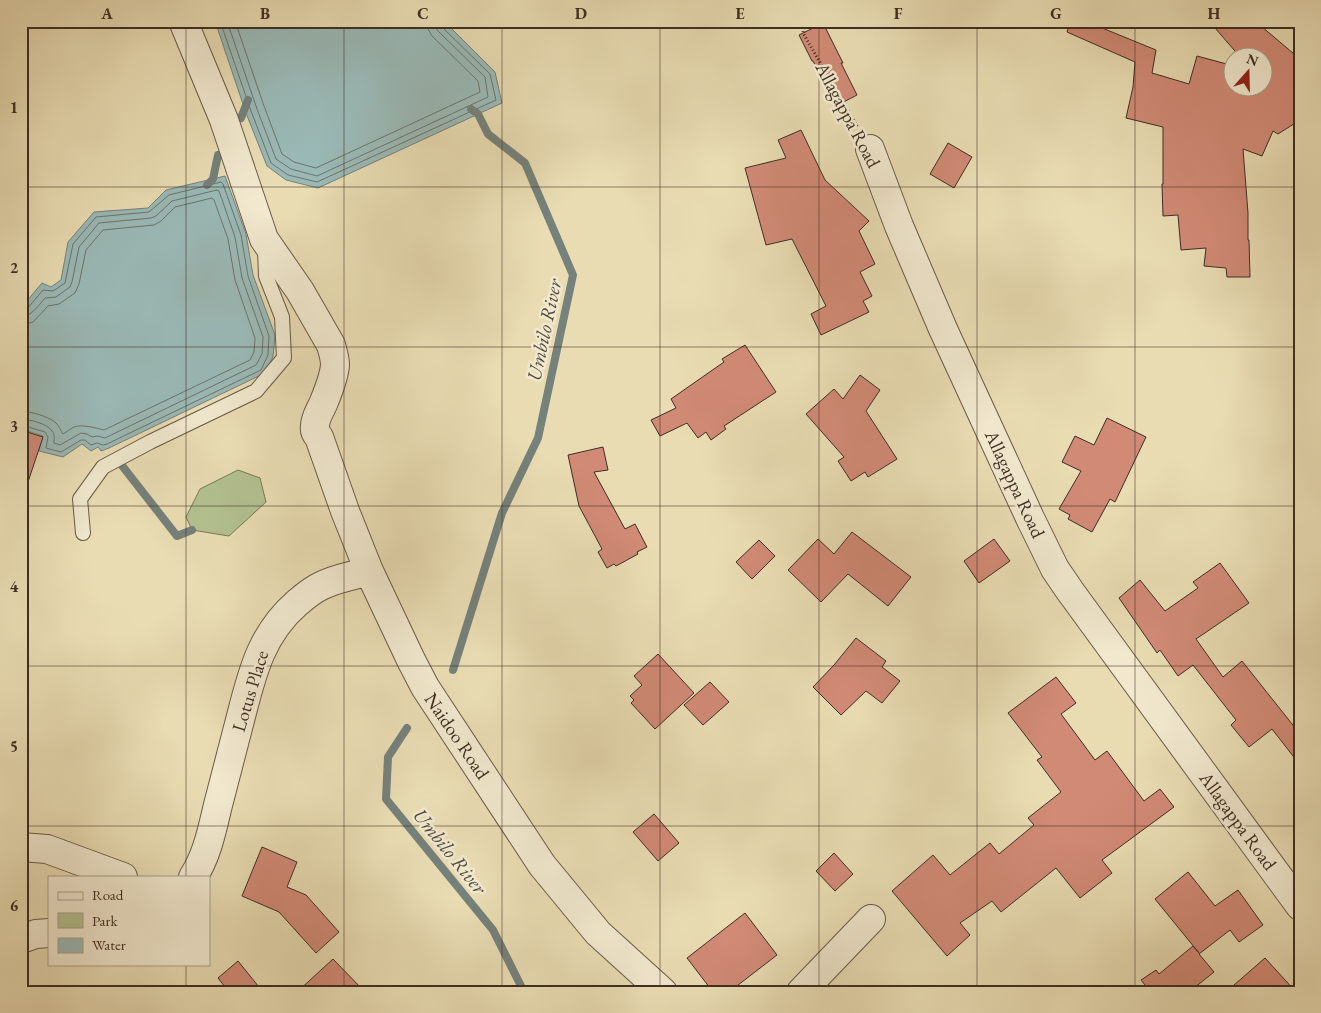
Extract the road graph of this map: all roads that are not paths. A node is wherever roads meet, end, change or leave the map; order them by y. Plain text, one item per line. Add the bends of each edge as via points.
1 (183, 21) edge
2 (870, 149) road end
3 (264, 239) junction
4 (83, 533) dead end
5 (368, 571) junction
6 (21, 848) edge
7 (196, 871) edge
8 (120, 876) edge
9 (174, 876) edge
10 (1300, 906) edge
11 (871, 919) dead end
12 (48, 933) edge
13 (21, 939) edge
14 (663, 992) edge
15 (801, 992) edge

1 - 3 street, Naidoo Road via 224,120
2 - 10 street, Allagappa Road via 943,329 1055,569
3 - 4 lane via 266,276 282,317 284,358 256,391 103,467 80,499
3 - 5 street, Naidoo Road via 300,291 334,354 332,379 314,426
5 - 7 street, Lotus Place via 320,586 281,618 266,639 255,666 209,840
5 - 14 street, Naidoo Road via 425,687 542,864 598,933
6 - 8 street via 47,848
7 - 9 street, Lotus Place
11 - 15 street
12 - 13 street

